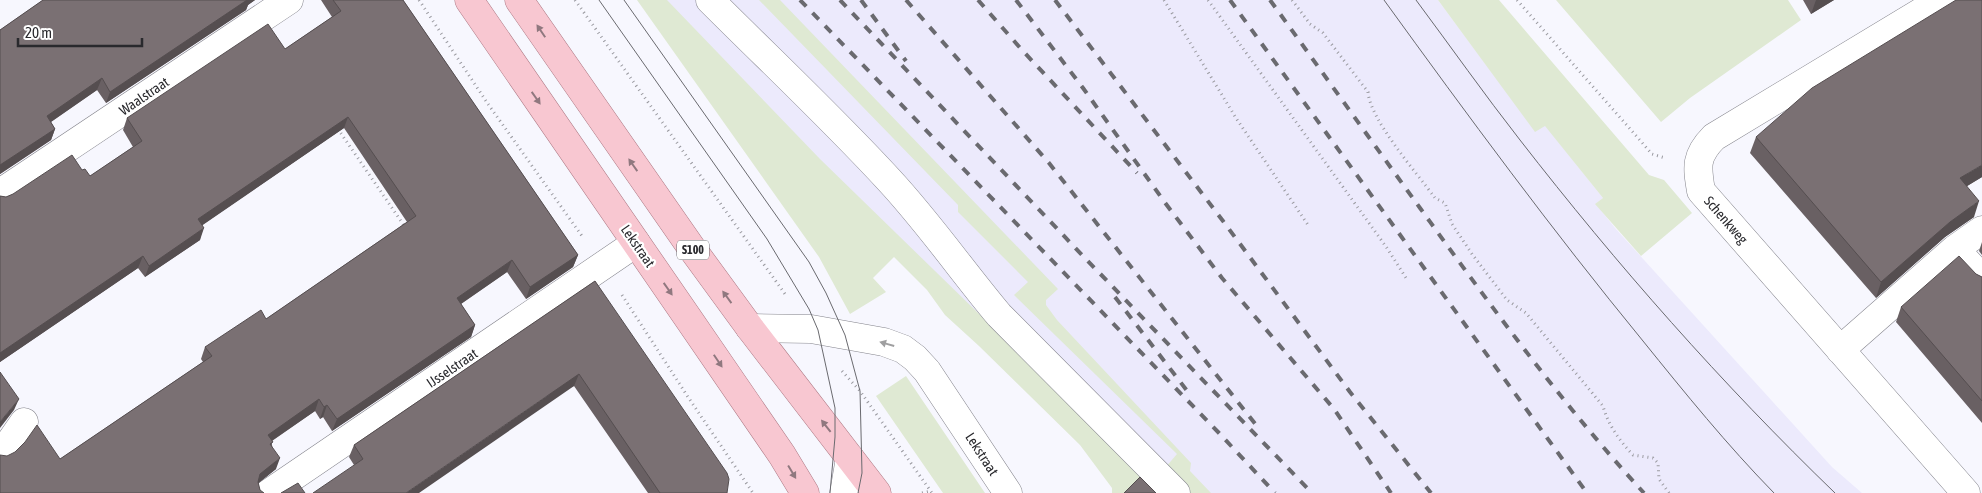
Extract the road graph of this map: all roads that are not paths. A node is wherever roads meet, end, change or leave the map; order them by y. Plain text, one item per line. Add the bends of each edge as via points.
1 (289, 0) edge
2 (469, 0) edge
3 (519, 0) edge
4 (710, 0) edge
5 (1941, 0) edge
6 (0, 193) edge
7 (1982, 230) edge
8 (636, 243) junction
9 (1954, 248) junction
10 (1982, 278) edge
11 (750, 328) junction
12 (1840, 350) junction
13 (24, 422) dead end
14 (0, 452) edge
15 (850, 458) junction
16 (269, 493) edge
17 (804, 493) edge
18 (844, 493) edge
19 (876, 493) edge
20 (1008, 493) edge
21 (1176, 493) edge
22 (1966, 493) edge

1 - 6 street, Waalstraat
2 -> 8 main road, Lekstraat
11 -> 3 main road, S100
4 - 21 street via 890,180 999,315
5 - 12 street, Schenkweg via 1714,137 1705,145 1696,167 1701,191
7 - 9 street
8 - 16 street, IJsselstraat
8 -> 17 main road, Lekstraat via 782,455
9 - 10 street
9 - 12 street
15 -> 11 main road, S100
20 -> 11 street, Lekstraat via 927,371 903,349 884,342 811,329
12 - 22 street, Schenkweg
13 - 14 street
15 - 18 street
15 - 19 main road, S100

